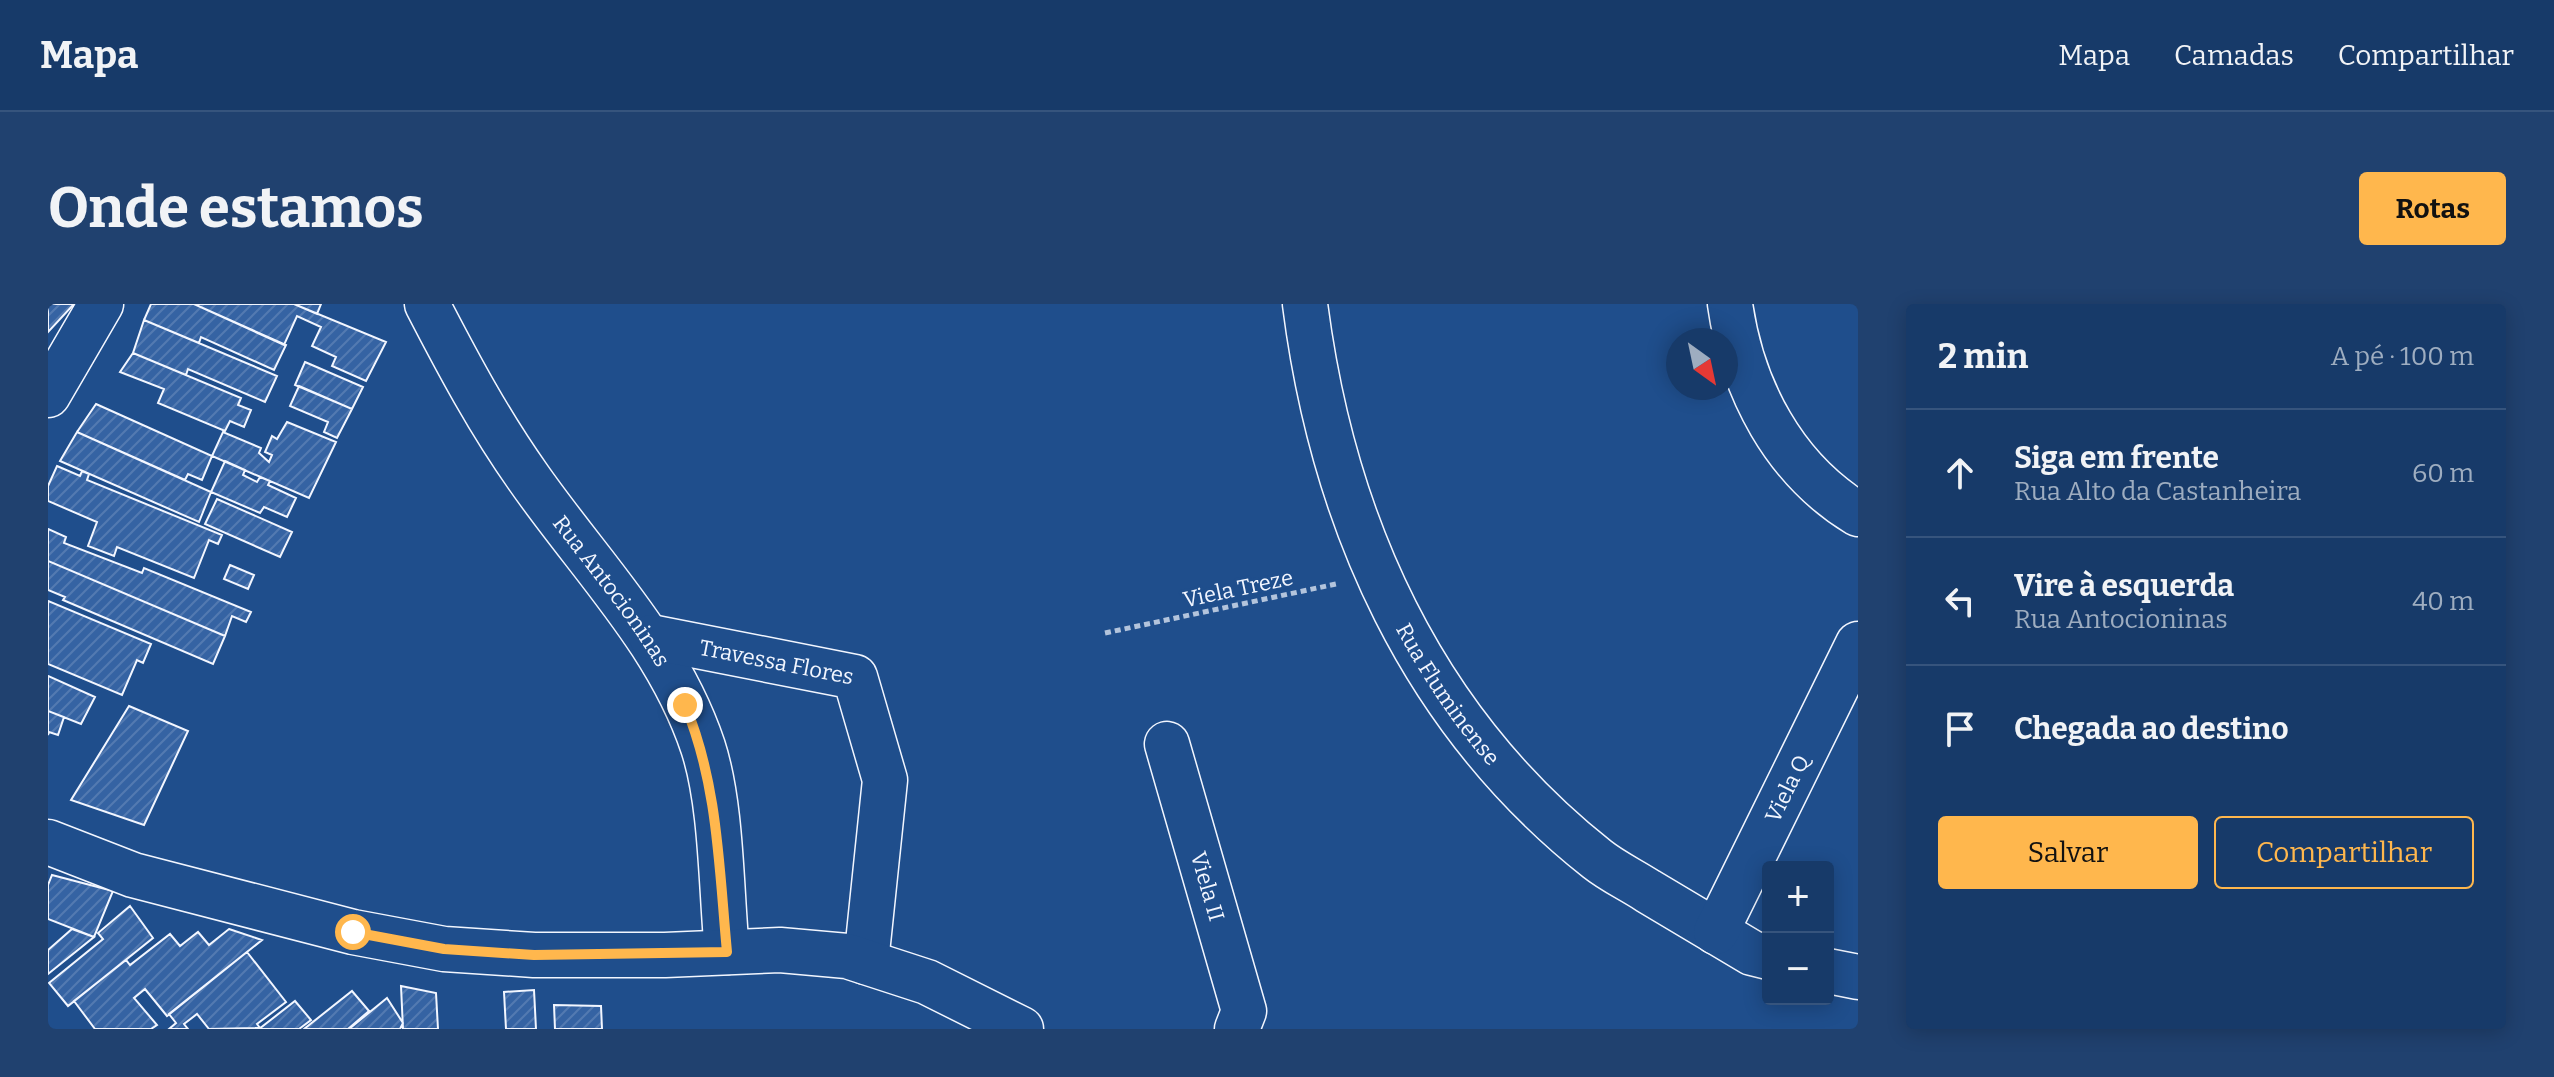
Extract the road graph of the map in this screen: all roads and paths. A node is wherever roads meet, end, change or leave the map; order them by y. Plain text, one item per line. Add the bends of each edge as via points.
1 (101, 304) edge
2 (427, 304) edge
3 (1305, 304) edge
4 (1730, 304) edge
5 (48, 395) edge
6 (1858, 514) edge
7 (1377, 576) junction
8 (1105, 633) dead end
9 (651, 637) junction
10 (1858, 644) edge
11 (1167, 744) dead end
12 (48, 842) edge
13 (1716, 932) junction
14 (727, 952) junction
15 (1762, 956) edge
16 (866, 962) junction
17 (1834, 972) edge
18 (1858, 977) edge
19 (1021, 1029) edge
20 (1237, 1029) edge

1 - 5 street
2 - 9 street, Rua Antocioninas via 473,393 528,477
3 - 7 street, Rua Fluminense via 1315,383
4 - 6 street via 1734,334 1760,408 1798,466
7 - 8 path, Viela Treze
7 - 13 street, Rua Fluminense via 1422,663 1493,762 1597,860
9 - 14 street, Rua Antocioninas via 702,746 710,778
9 - 16 street, Travessa Flores via 855,677 885,780
10 - 13 street, Viela Q
11 - 20 street, Viela II via 1244,1011
12 - 14 street via 133,875 353,932 444,949 534,955
13 - 15 street, Rua Fluminense
14 - 16 street via 780,950
16 - 19 street via 927,982
17 - 18 street

